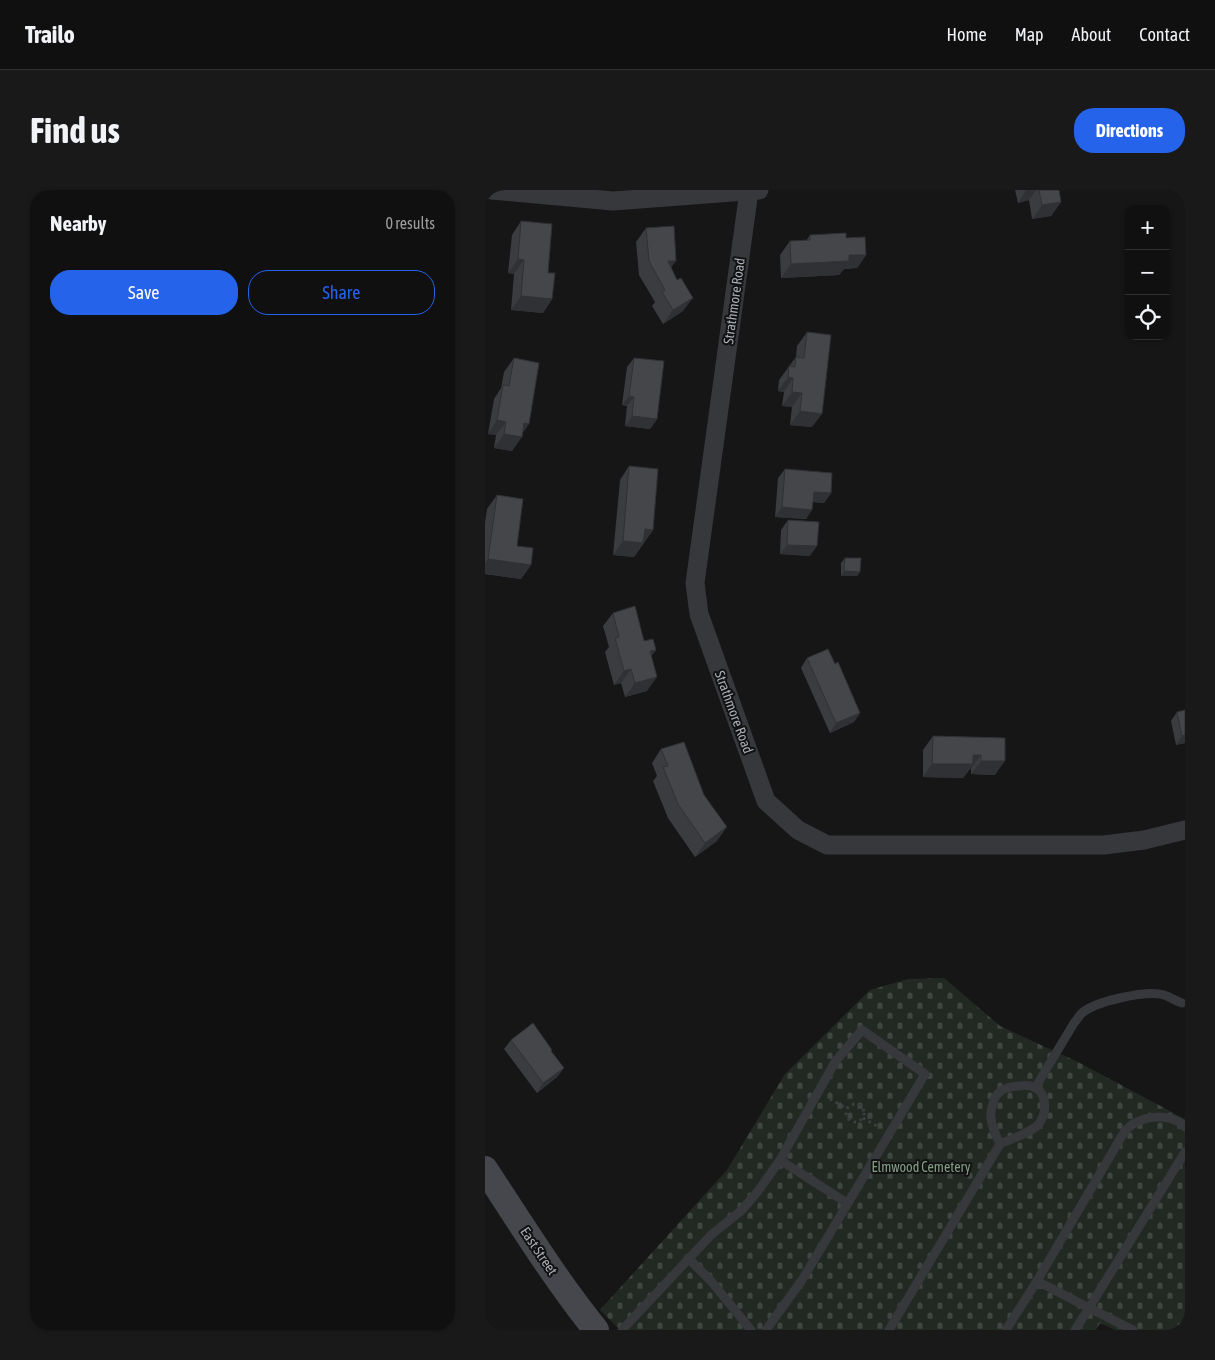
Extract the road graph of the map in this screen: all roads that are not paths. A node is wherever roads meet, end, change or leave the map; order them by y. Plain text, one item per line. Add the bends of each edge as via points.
1 (491, 190) edge
2 (755, 191) edge
3 (1185, 830) edge
4 (1182, 1003) dead end
5 (1035, 1088) junction
6 (1185, 1126) edge
7 (1000, 1144) junction
8 (1185, 1152) edge
9 (780, 1160) junction
10 (485, 1169) edge
11 (847, 1204) junction
12 (688, 1258) junction
13 (1037, 1280) junction
14 (1089, 1308) junction
15 (596, 1330) edge
16 (622, 1330) edge
17 (751, 1330) edge
18 (766, 1330) edge
19 (889, 1330) edge
20 (1006, 1330) edge
21 (1075, 1330) edge
22 (1133, 1330) edge

1 - 2 street via 613,201
2 - 3 street, Strathmore Road via 695,583 699,614 766,802 798,830 827,845 1104,845
4 - 5 lane via 1151,994 1105,1002 1081,1013
5 - 7 lane via 1045,1108 1039,1124
5 - 7 lane via 1029,1085 1008,1087 997,1094 990,1116
6 - 13 lane via 1179,1121 1160,1117 1134,1123 1123,1134
7 - 19 lane
8 - 14 lane
9 - 11 lane
9 - 11 lane via 835,1062 862,1030 925,1074
9 - 12 lane via 742,1210 711,1234
10 - 15 street, East Street via 564,1288
11 - 18 lane via 803,1280
12 - 16 lane
12 - 17 lane
13 - 14 lane
13 - 20 lane
14 - 21 lane
14 - 22 lane

